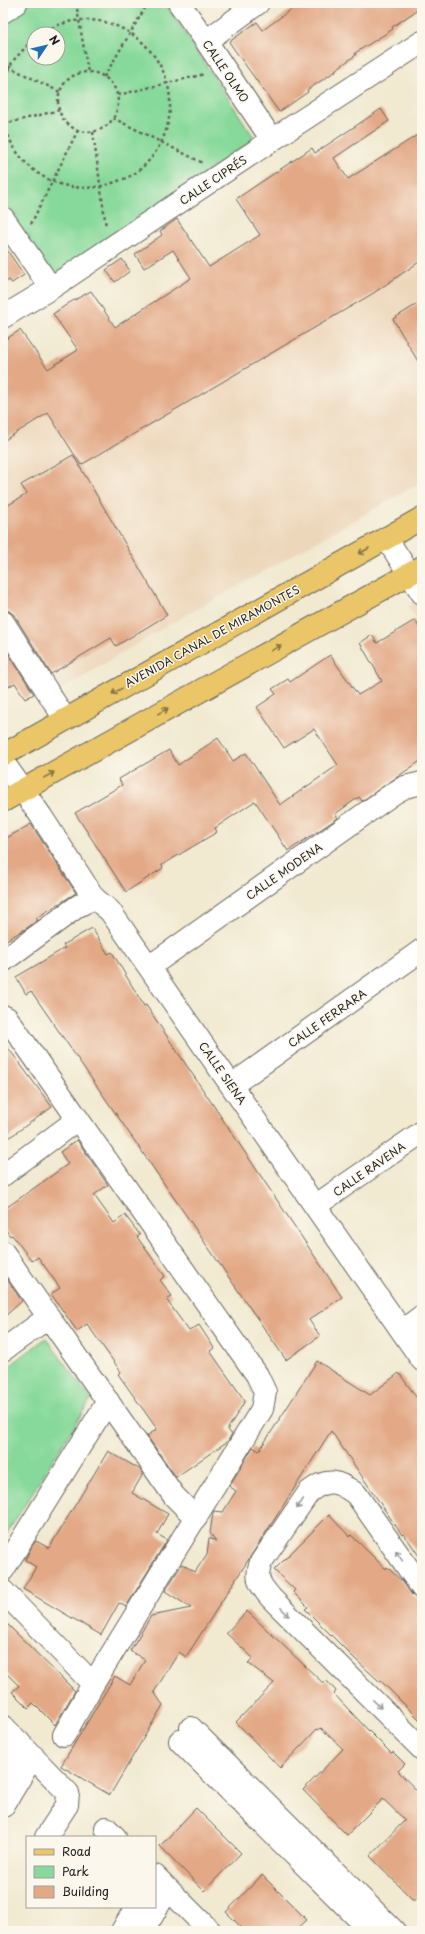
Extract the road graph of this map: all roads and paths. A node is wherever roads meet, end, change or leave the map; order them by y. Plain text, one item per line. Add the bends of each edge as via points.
1 (16, 3) edge
2 (76, 3) edge
3 (148, 3) edge
4 (179, 3) edge
5 (258, 3) edge
6 (3, 12) edge
7 (79, 20) junction
8 (53, 26) edge
9 (130, 33) junction
10 (206, 41) junction
11 (422, 42) edge
12 (26, 47) edge
13 (3, 64) edge
14 (10, 67) junction
15 (225, 68) junction
16 (88, 72) junction
17 (104, 77) junction
18 (168, 83) junction
19 (3, 88) edge
20 (60, 92) junction
21 (118, 95) junction
22 (60, 110) junction
23 (3, 118) edge
24 (114, 118) junction
25 (4, 124) edge
26 (78, 130) junction
27 (93, 132) junction
28 (272, 140) junction
29 (161, 142) junction
30 (223, 173) junction
31 (52, 183) junction
32 (101, 187) junction
33 (3, 218) edge
34 (21, 244) junction
35 (109, 250) junction
36 (51, 288) junction
37 (3, 317) edge
38 (422, 518) edge
39 (386, 538) junction
40 (416, 570) edge
41 (422, 593) edge
42 (3, 622) edge
43 (65, 719) junction
44 (3, 755) edge
45 (3, 762) edge
46 (422, 783) edge
47 (23, 790) junction
48 (3, 801) edge
49 (94, 898) junction
50 (422, 950) edge
51 (3, 960) edge
52 (149, 967) junction
53 (3, 1016) edge
54 (232, 1085) junction
55 (78, 1119) junction
56 (422, 1132) edge
57 (3, 1175) edge
58 (315, 1206) junction
59 (3, 1252) edge
60 (422, 1316) edge
61 (49, 1317) junction
62 (402, 1331) junction
63 (3, 1350) edge
64 (422, 1360) edge
65 (108, 1402) junction
66 (196, 1518) junction
67 (3, 1570) edge
68 (422, 1588) edge
69 (3, 1591) edge
70 (93, 1684) junction
71 (3, 1726) edge
72 (64, 1735) dead end
73 (26, 1749) junction
74 (422, 1749) edge
75 (3, 1769) edge
76 (3, 1806) edge
77 (47, 1836) edge
78 (161, 1883) edge
79 (156, 1896) edge
80 (135, 1908) edge
81 (152, 1908) edge
82 (122, 1931) edge
83 (143, 1931) edge
84 (210, 1931) edge
85 (371, 1931) edge
86 (394, 1931) edge

1 - 6 street
2 - 7 path
3 - 9 path
4 - 10 street, CALLE OLMO
5 - 10 street
7 - 8 path
7 - 9 path via 111,23
7 - 16 path
9 - 17 path
9 - 18 path via 155,55
10 - 15 street, CALLE OLMO
11 - 28 street, CALLE CIPRÉS
12 - 14 path
13 - 14 path
14 - 19 path
14 - 20 path
15 - 18 path
15 - 28 street, CALLE OLMO
16 - 17 path
16 - 20 path via 69,78
17 - 21 path via 114,86
18 - 21 path
18 - 29 path via 171,107 166,133
20 - 22 path
21 - 24 path
22 - 25 path
22 - 26 path via 66,123
23 - 25 path
24 - 27 path via 103,129
24 - 29 path
25 - 31 path via 12,144 30,166
26 - 27 path
26 - 31 path
27 - 32 path
28 - 30 street, CALLE CIPRÉS
29 - 30 path
29 - 32 path via 152,157 132,176
30 - 35 street, CALLE CIPRÉS
31 - 32 path via 79,188
31 - 34 path
32 - 35 path
33 - 34 street
34 - 36 street
35 - 36 street, CALLE CIPRÉS
36 - 37 street, CALLE CIPRÉS
38 - 39 main road, AVENIDA CANAL DE MIRAMONTES
39 - 40 street
39 -> 43 main road, AVENIDA CANAL DE MIRAMONTES
40 - 41 street
47 -> 40 main road
42 - 43 street
43 - 44 main road, AVENIDA CANAL DE MIRAMONTES
45 - 47 street, CALLE SIENA
46 - 52 street, CALLE MODENA via 394,793
47 - 48 main road
47 - 49 street, CALLE SIENA
49 - 51 street via 78,906
49 - 52 street, CALLE SIENA via 110,911
50 - 54 street, CALLE FERRARA
52 - 54 street, CALLE SIENA
53 - 55 street via 7,1018
54 - 58 street, CALLE SIENA
55 - 57 street
55 - 66 street via 257,1375 266,1392 262,1409
56 - 58 street, CALLE RAVENA
58 - 62 street, CALLE SIENA
59 - 61 street
60 - 62 street
61 - 63 street
61 - 65 street
62 - 64 street, CALLE SIENA
65 - 66 street via 174,1496
65 - 67 street
66 - 70 street
68 -> 74 street via 356,1494 344,1485 330,1482 319,1484 309,1492 261,1562 258,1574 259,1583 271,1598
69 - 70 street
70 - 72 street
71 - 73 street
73 - 75 street
73 - 76 street
73 - 77 street via 68,1793 67,1805
78 - 79 street
78 - 84 street
80 - 82 street
81 - 83 street
85 - 86 street via 186,1734

